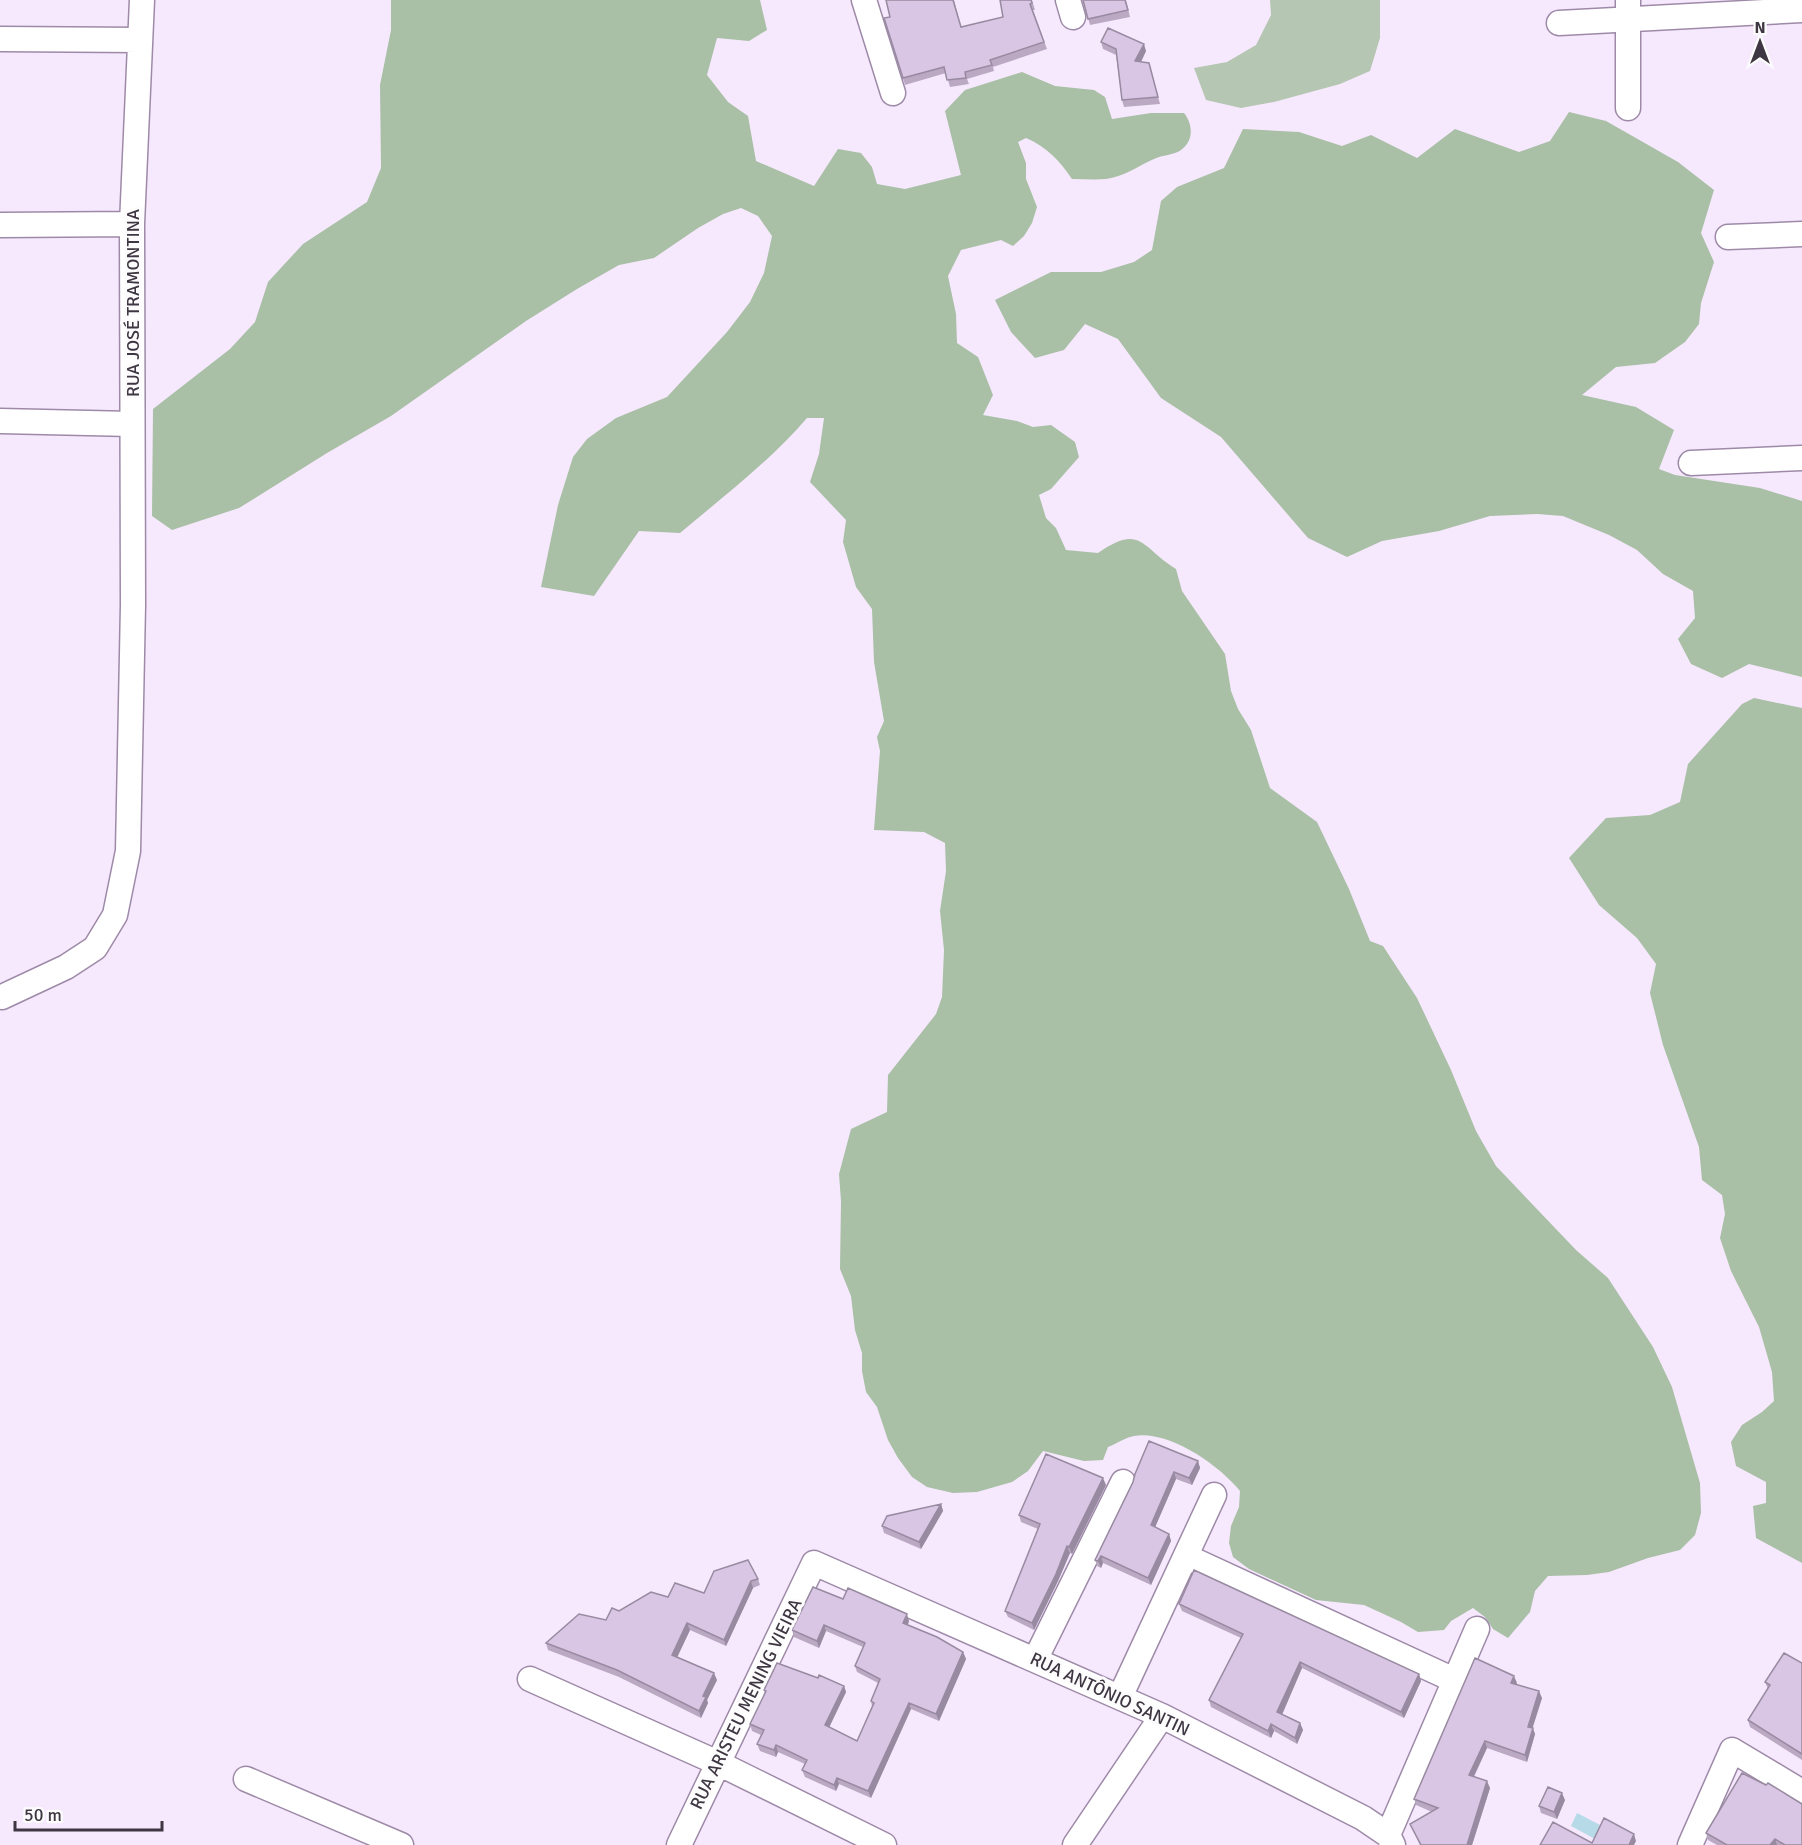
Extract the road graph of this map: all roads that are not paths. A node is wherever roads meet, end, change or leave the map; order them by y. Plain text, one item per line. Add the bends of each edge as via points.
1 (142, 0) edge
2 (864, 0) edge
3 (1628, 10) edge
4 (1802, 10) edge
5 (1559, 23) dead end
6 (0, 39) edge
7 (139, 40) junction
8 (893, 93) dead end
9 (1628, 108) dead end
10 (132, 224) junction
11 (0, 225) edge
12 (1802, 234) edge
13 (1728, 237) dead end
14 (0, 421) edge
15 (132, 424) junction
16 (1802, 458) edge
17 (1691, 463) dead end
18 (2, 997) dead end
19 (1123, 1482) dead end
20 (1214, 1495) dead end
21 (1187, 1557) junction
22 (814, 1563) joint
23 (1477, 1629) dead end
24 (1035, 1660) junction
25 (530, 1679) dead end
26 (1454, 1680) junction
27 (1120, 1697) junction
28 (1162, 1716) junction
29 (717, 1763) junction
30 (246, 1779) dead end
31 (1802, 1792) edge
32 (1391, 1840) edge
33 (401, 1845) edge
34 (679, 1845) edge
35 (884, 1845) edge
36 (1075, 1845) edge
37 (1690, 1845) edge

1 - 7 street, RUA JOSÉ TRAMONTINA
2 - 8 street
3 - 4 street
3 - 5 street
3 - 9 street
6 - 7 street
7 - 10 street, RUA JOSÉ TRAMONTINA
10 - 11 street
10 - 15 street, RUA JOSÉ TRAMONTINA
12 - 13 street
14 - 15 street
15 - 18 street, RUA JOSÉ TRAMONTINA via 128,851 115,915 95,948 66,967
16 - 17 street
19 - 24 street
20 - 21 street
21 - 26 street
21 - 27 street
22 - 24 street, RUA ANTÔNIO SANTIN
22 - 29 street, RUA ARISTEU MENING VIEIRA
23 - 26 street
24 - 27 street, RUA ANTÔNIO SANTIN
25 - 29 street
26 - 32 street
27 - 28 street, RUA ANTÔNIO SANTIN
28 - 32 street, RUA ANTÔNIO SANTIN via 1363,1818
28 - 36 street
29 - 34 street, RUA ARISTEU MENING VIEIRA
29 - 35 street
30 - 33 street
31 - 37 street via 1732,1750

